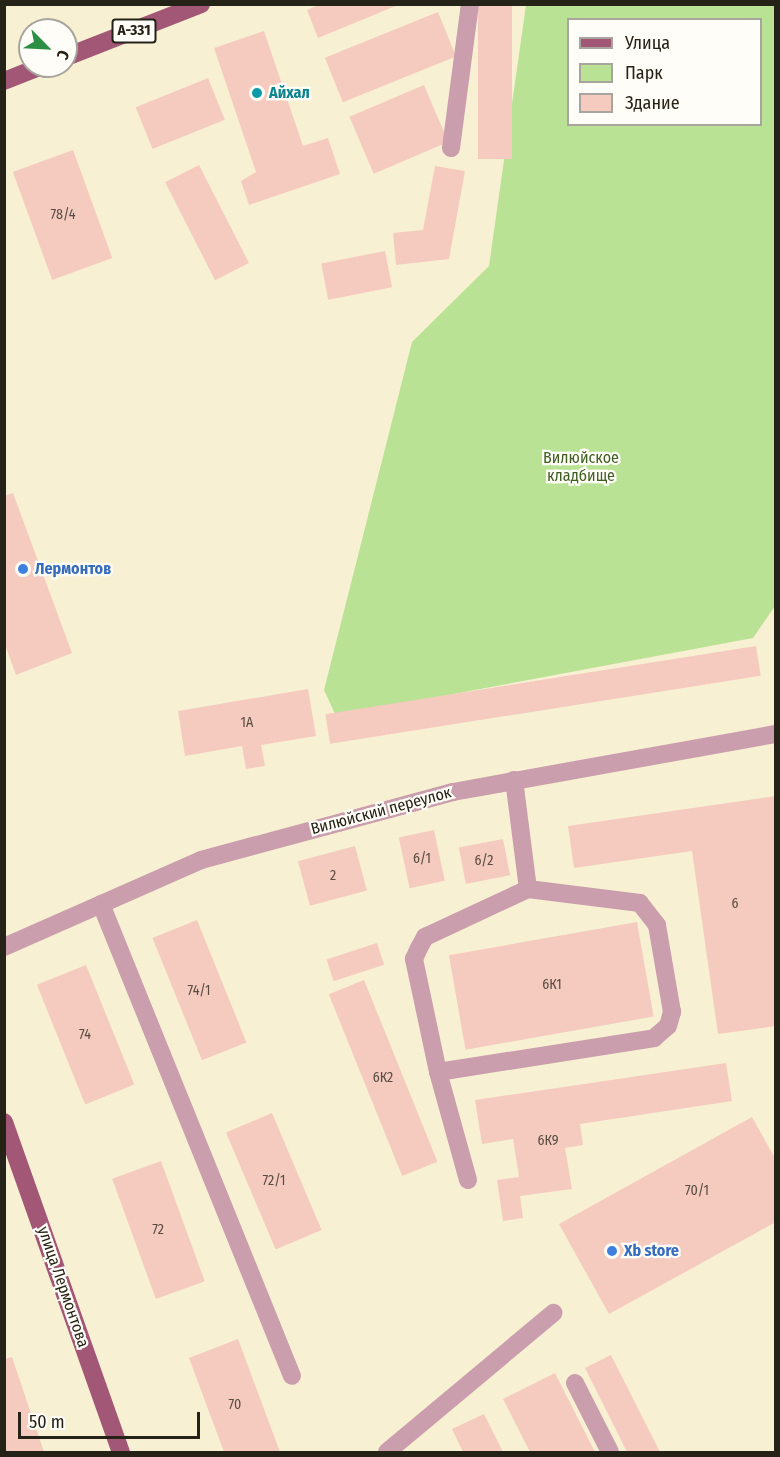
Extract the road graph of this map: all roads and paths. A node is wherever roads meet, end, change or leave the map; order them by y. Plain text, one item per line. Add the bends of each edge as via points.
1 (201, 4) edge
2 (470, 4) edge
3 (78, 52) edge
4 (18, 75) edge
5 (4, 81) edge
6 (451, 148) dead end
7 (776, 734) edge
8 (514, 780) junction
9 (528, 890) junction
10 (101, 904) junction
11 (4, 947) edge
12 (438, 1072) junction
13 (4, 1122) edge
14 (468, 1180) dead end
15 (553, 1313) dead end
16 (292, 1376) dead end
17 (575, 1383) dead end
18 (121, 1452) edge
19 (387, 1452) edge
20 (610, 1452) edge

1 - 3 main road, А-331
2 - 6 street
4 - 5 main road
7 - 8 street, Вилюйский переулок
8 - 9 street
8 - 10 street, Вилюйский переулок via 201,860
9 - 12 street via 425,937 419,948 414,959
9 - 12 street via 629,898 652,913 672,1012 668,1026 654,1038
10 - 11 street, Вилюйский переулок
10 - 16 street
12 - 14 street
13 - 18 main road, улица Лермонтова
15 - 19 street
17 - 20 street

